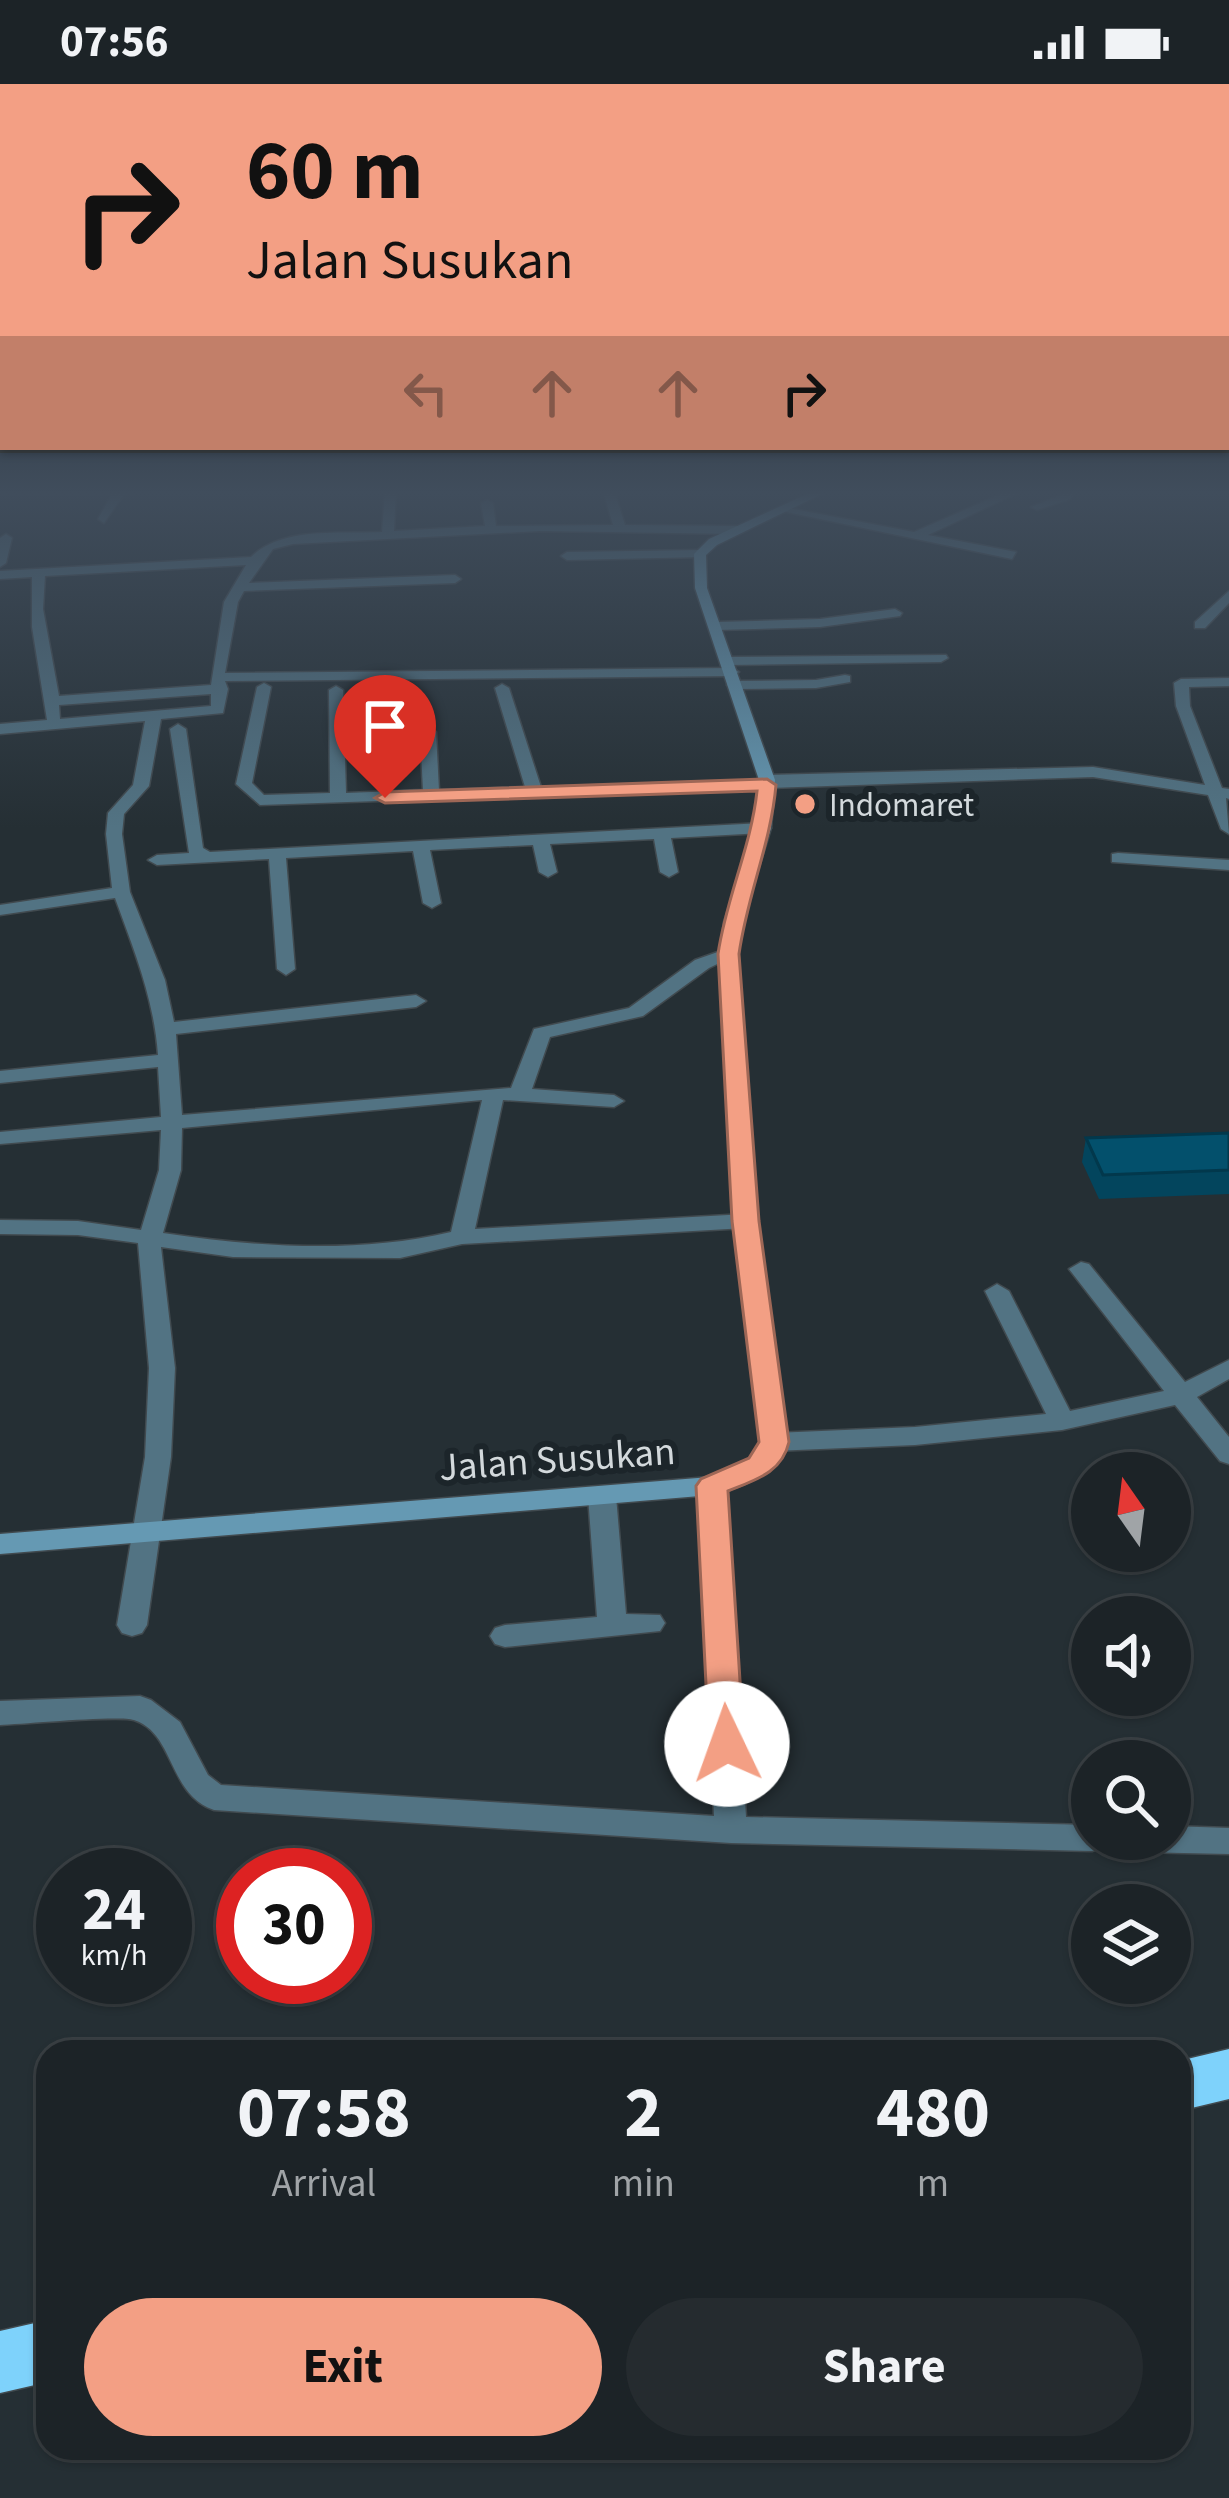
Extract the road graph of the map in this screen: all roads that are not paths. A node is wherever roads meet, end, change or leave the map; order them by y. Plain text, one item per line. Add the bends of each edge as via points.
1 (36, 603) edge
2 (231, 603) edge
3 (707, 603) edge
4 (1222, 603) edge
5 (895, 613) dead end
6 (1200, 625) dead end
7 (717, 626) junction
8 (941, 658) dead end
9 (731, 672) junction
10 (845, 679) dead end
11 (219, 680) junction
12 (1229, 682) edge
13 (264, 687) dead end
14 (502, 688) dead end
15 (336, 690) dead end
16 (52, 693) junction
17 (154, 715) junction
18 (53, 723) junction
19 (0, 729) edge
20 (178, 729) dead end
21 (428, 732) dead end
22 (767, 782) junction
23 (535, 792) junction
24 (1222, 794) edge
25 (431, 797) junction
26 (338, 798) junction
27 (763, 828) junction
28 (1229, 829) edge
29 (661, 832) junction
30 (540, 838) junction
31 (420, 845) junction
32 (277, 852) junction
33 (207, 857) junction
34 (1118, 857) dead end
35 (157, 860) dead end
36 (1229, 865) edge
37 (548, 872) dead end
38 (669, 872) dead end
39 (121, 892) junction
40 (432, 903) dead end
41 (0, 910) edge
42 (729, 954) junction
43 (286, 969) dead end
44 (416, 1001) dead end
45 (166, 1028) junction
46 (168, 1060) junction
47 (0, 1077) edge
48 (494, 1093) junction
49 (520, 1093) junction
50 (614, 1102) dead end
51 (172, 1122) junction
52 (0, 1138) edge
53 (746, 1221) junction
54 (0, 1227) edge
55 (462, 1237) junction
56 (148, 1240) junction
57 (1081, 1269) dead end
58 (997, 1291) dead end
59 (1229, 1369) edge
60 (1179, 1396) junction
61 (1062, 1421) junction
62 (774, 1442) junction
63 (1229, 1455) edge
64 (712, 1486) junction
65 (602, 1496) junction
66 (146, 1531) junction
67 (0, 1544) edge
68 (650, 1623) dead end
69 (132, 1625) dead end
70 (612, 1626) junction
71 (505, 1636) dead end
72 (0, 1713) edge
73 (731, 1830) junction
74 (1071, 1838) edge
75 (1191, 1840) edge
76 (1229, 1841) edge
77 (1229, 2074) edge
78 (1191, 2083) edge
79 (36, 2353) edge
80 (0, 2362) edge

1 - 16 street
2 - 11 street
3 - 7 street
4 - 6 street
5 - 7 street
7 - 9 street
8 - 9 street
9 - 10 street via 816,684
9 - 11 street
9 - 22 street
11 - 16 street
11 - 17 street via 218,710
12 - 24 street via 1180,683
13 - 26 street via 244,784 250,795
14 - 23 street
15 - 26 street
16 - 18 street
17 - 18 street
17 - 39 street via 142,786 116,813
18 - 19 street
20 - 33 street via 195,850
21 - 25 street
22 - 23 street
22 - 24 street via 1093,772
22 - 27 street
23 - 25 street
24 - 28 street
25 - 26 street
27 - 29 street
27 - 42 street
29 - 30 street
29 - 38 street
30 - 31 street
30 - 37 street
31 - 32 street
31 - 40 street
32 - 33 street
32 - 43 street
33 - 35 street
34 - 36 street
39 - 41 street
39 - 45 street
42 - 49 street via 636,1012 541,1033
42 - 53 street
44 - 45 street
45 - 46 street
46 - 47 street
46 - 51 street
48 - 49 street
48 - 51 street
48 - 55 street
49 - 50 street
51 - 52 street
51 - 56 street via 170,1170
53 - 55 street
53 - 62 street
54 - 56 street
55 - 56 street via 400,1251 325,1252
56 - 66 street via 162,1368
57 - 60 street
58 - 61 street
59 - 60 street
60 - 61 street
60 - 63 street
61 - 62 street
62 - 64 street, Jalan Susukan via 760,1466
64 - 65 street, Jalan Susukan
64 - 73 street
65 - 66 street, Jalan Susukan
65 - 70 street
66 - 67 street, Jalan Susukan
66 - 69 street
68 - 70 street
70 - 71 street
72 - 73 street via 140,1708 169,1730 196,1784 214,1797
73 - 74 street
75 - 76 street
77 - 78 highway
79 - 80 highway

